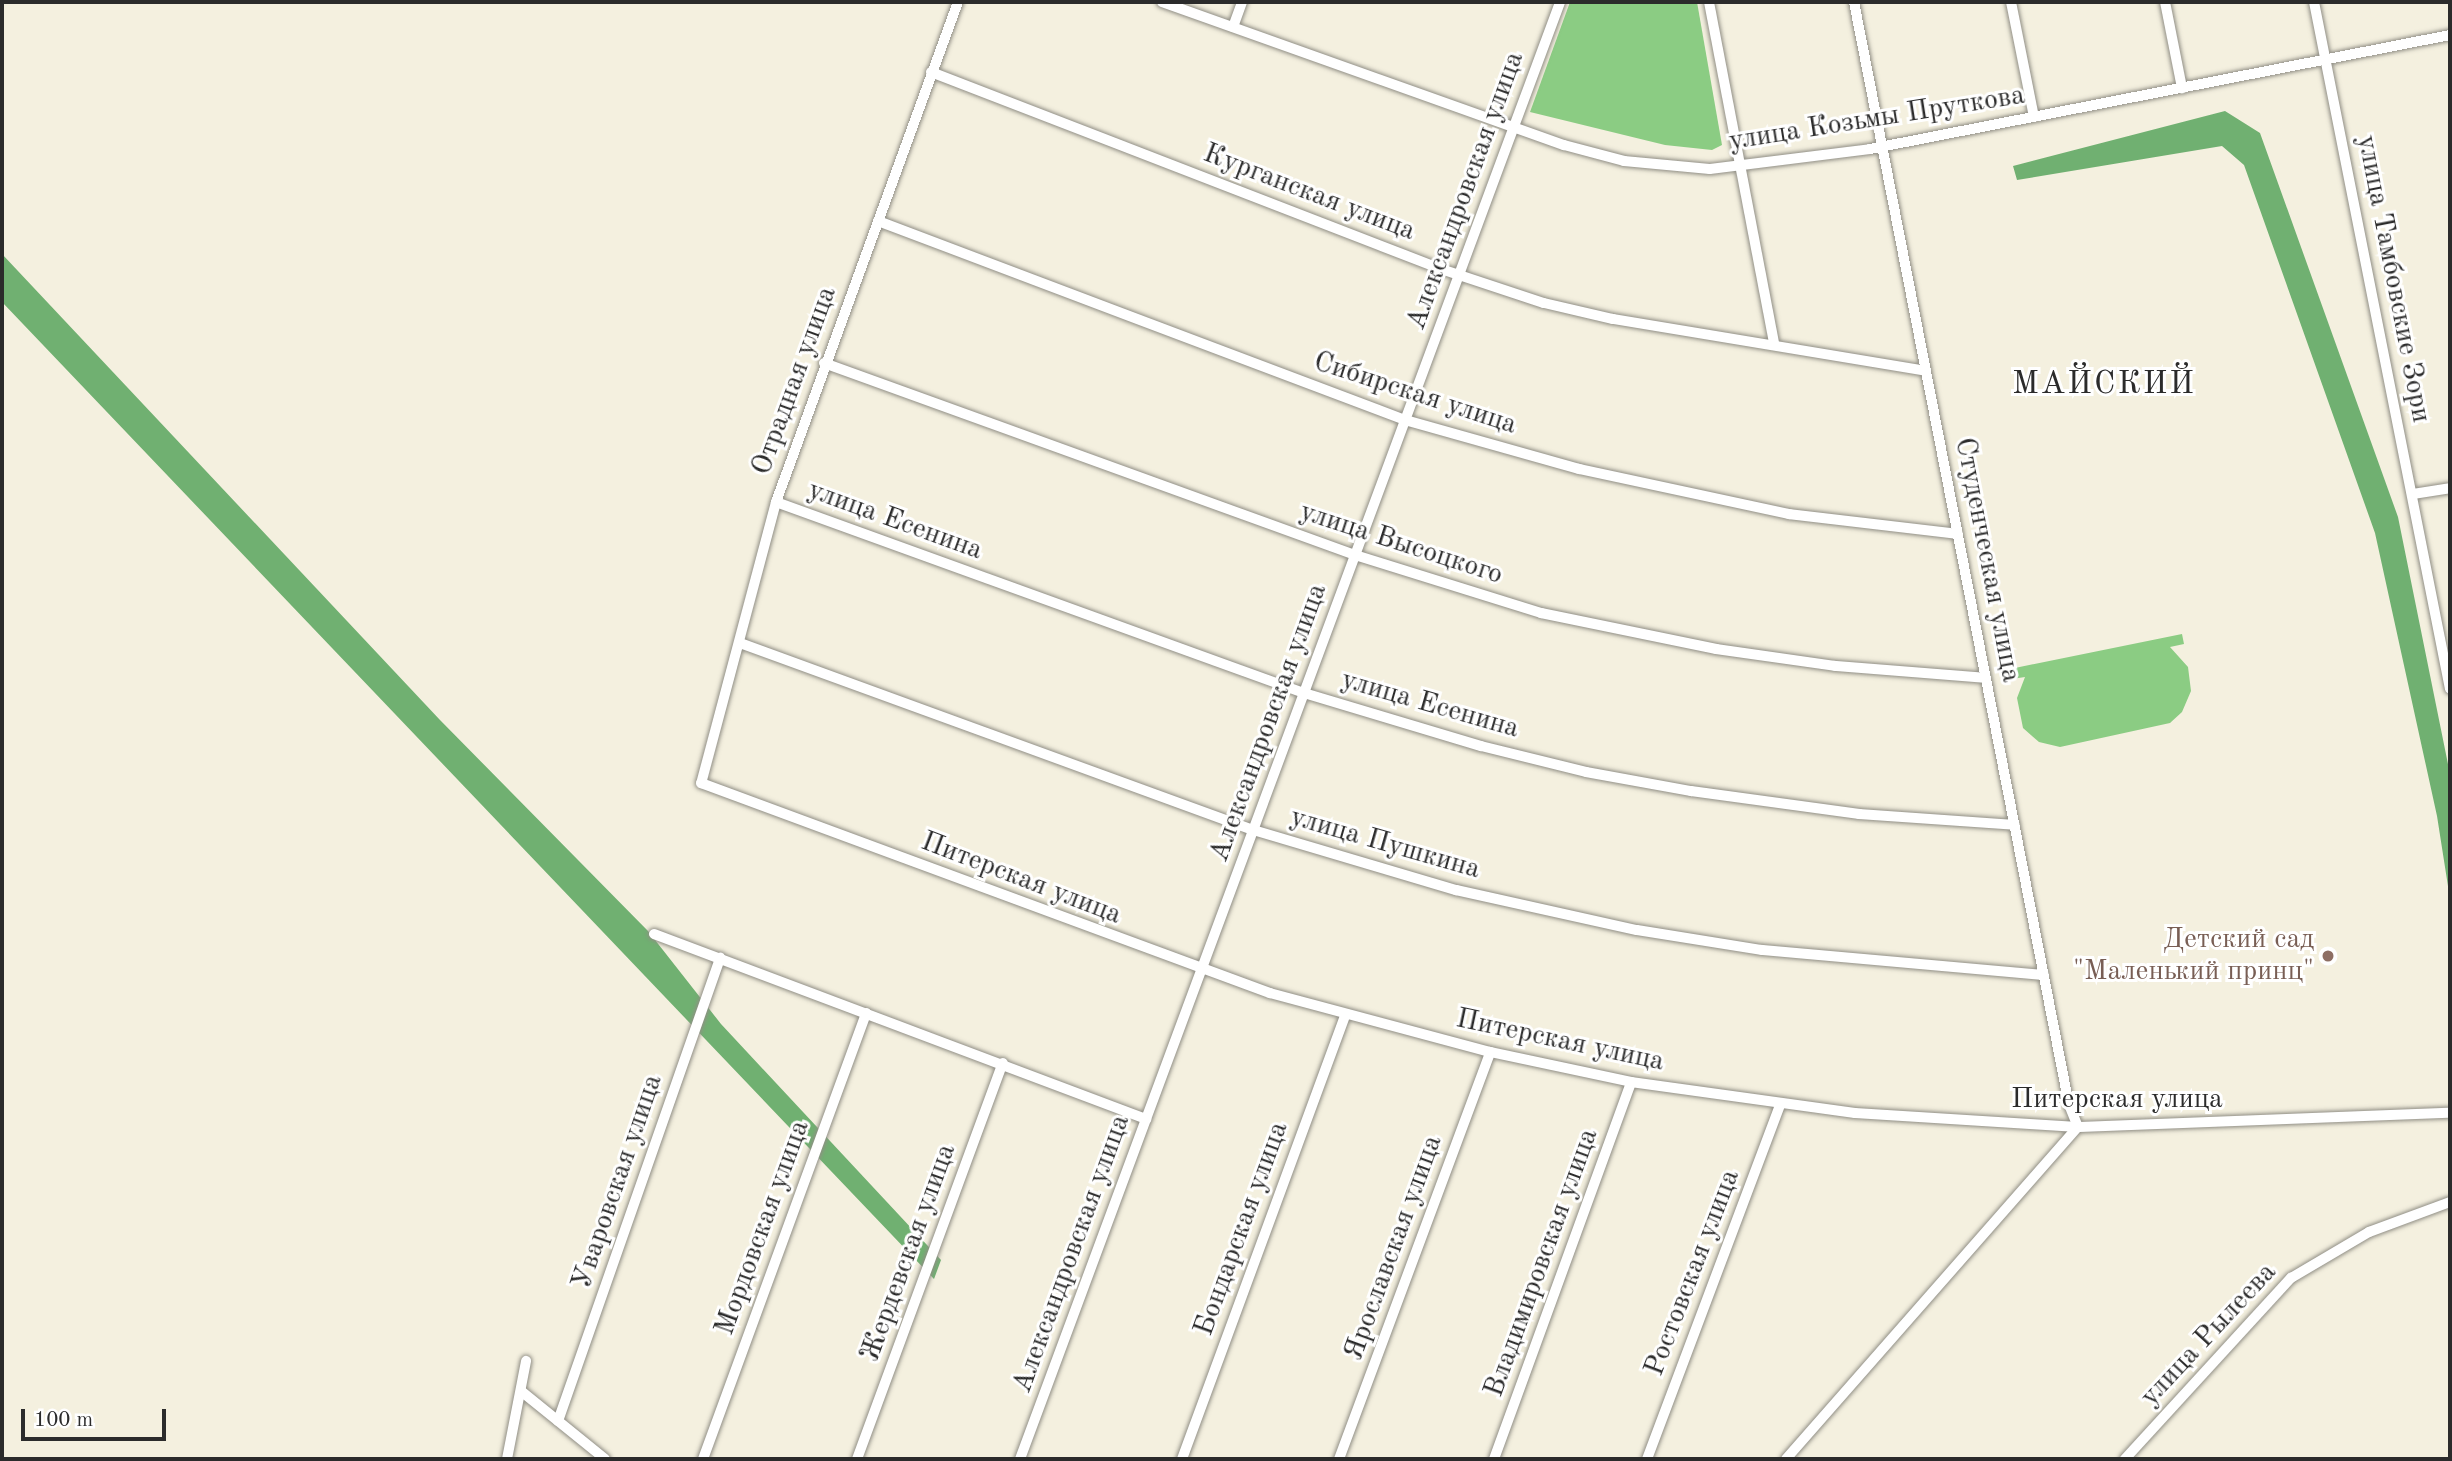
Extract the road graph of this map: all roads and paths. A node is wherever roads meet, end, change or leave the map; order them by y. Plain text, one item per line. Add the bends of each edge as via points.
1 (958, 2) edge
2 (1162, 2) edge
3 (1242, 2) edge
4 (1560, 2) edge
5 (1709, 2) edge
6 (1854, 2) edge
7 (2011, 2) edge
8 (2165, 2) edge
9 (2314, 2) edge
10 (1233, 27) junction
11 (2450, 36) edge
12 (2326, 60) junction
13 (931, 72) junction
14 (2182, 88) junction
15 (2034, 117) junction
16 (1514, 127) junction
17 (1883, 146) junction
18 (1741, 166) junction
19 (878, 221) junction
20 (1459, 275) junction
21 (1774, 343) junction
22 (824, 363) junction
23 (1926, 371) junction
24 (1405, 420) junction
25 (2450, 488) edge
26 (2413, 494) junction
27 (776, 502) junction
28 (1958, 534) junction
29 (1355, 555) junction
30 (740, 643) junction
31 (1986, 678) junction
32 (2450, 689) edge
33 (1304, 693) junction
34 (701, 783) joint
35 (2015, 825) junction
36 (1253, 830) junction
37 (654, 934) dead end
38 (720, 958) junction
39 (1201, 971) junction
40 (2044, 975) junction
41 (866, 1013) junction
42 (1345, 1015) junction
43 (1490, 1052) junction
44 (1003, 1063) junction
45 (1631, 1082) junction
46 (1781, 1103) junction
47 (2450, 1113) edge
48 (1146, 1119) junction
49 (2078, 1127) junction
50 (2450, 1202) edge
51 (526, 1361) dead end
52 (521, 1391) junction
53 (558, 1421) junction
54 (507, 1459) edge
55 (605, 1459) edge
56 (703, 1459) edge
57 (857, 1459) edge
58 (1020, 1459) edge
59 (1182, 1459) edge
60 (1339, 1459) edge
61 (1494, 1459) edge
62 (1647, 1459) edge
63 (1786, 1459) edge
64 (2125, 1459) edge

1 - 13 street, Отрадная улица
2 - 10 street, улица Козьмы Пруткова
3 - 10 street
4 - 16 street, Александровская улица
5 - 18 street
6 - 17 street, Студенческая улица
7 - 15 street
8 - 14 street
9 - 12 street, улица Тамбовские Зори
10 - 16 street, улица Козьмы Пруткова
11 - 12 street, улица Козьмы Пруткова
12 - 14 street, улица Козьмы Пруткова
12 - 26 street, улица Тамбовские Зори
13 - 19 street, Отрадная улица
13 - 20 street, Курганская улица
14 - 15 street, улица Козьмы Пруткова
15 - 17 street, улица Козьмы Пруткова
16 - 18 street, улица Козьмы Пруткова via 1624,161 1710,169
16 - 20 street, Александровская улица
17 - 18 street, улица Козьмы Пруткова
17 - 23 street, Студенческая улица
18 - 21 street
19 - 22 street, Отрадная улица
19 - 24 street, Сибирская улица
20 - 21 street, Курганская улица via 1613,319
20 - 24 street, Александровская улица
21 - 23 street, Курганская улица
22 - 27 street, Отрадная улица
22 - 29 street, улица Высоцкого
23 - 28 street, Студенческая улица
24 - 28 street, Сибирская улица via 1579,469 1789,514
24 - 29 street, Александровская улица
25 - 26 street
26 - 32 street, улица Тамбовские Зори
27 - 30 street, Отрадная улица
27 - 33 street, улица Есенина
28 - 31 street, Студенческая улица
29 - 31 street, улица Высоцкого via 1542,613 1716,649 1835,666
29 - 33 street, Александровская улица
30 - 34 street, Отрадная улица
30 - 36 street, улица Пушкина
31 - 35 street, Студенческая улица
33 - 35 street, улица Есенина via 1586,772 1858,814
33 - 36 street, Александровская улица
34 - 39 street, Питерская улица
35 - 40 street, Студенческая улица
36 - 39 street, Александровская улица
36 - 40 street, улица Пушкина via 1456,890 1637,930 1788,953
37 - 38 street
38 - 41 street
38 - 53 street, Уваровская улица
39 - 42 street, Питерская улица
39 - 48 street, Александровская улица
40 - 49 street, Студенческая улица
41 - 44 street
41 - 56 street, Мордовская улица
42 - 43 street, Питерская улица
42 - 59 street, Бондарская улица
43 - 45 street, Питерская улица
43 - 60 street, Ярославская улица
44 - 48 street
44 - 57 street, Жердевская улица
45 - 46 street, Питерская улица
45 - 61 street, Владимировская улица
46 - 49 street, Питерская улица
46 - 62 street, Ростовская улица
47 - 49 street, Питерская улица
48 - 58 street, Александровская улица
49 - 63 street
50 - 64 street, улица Рылеева via 2369,1232 2291,1278
51 - 52 street
52 - 53 street
52 - 54 street
53 - 55 street

